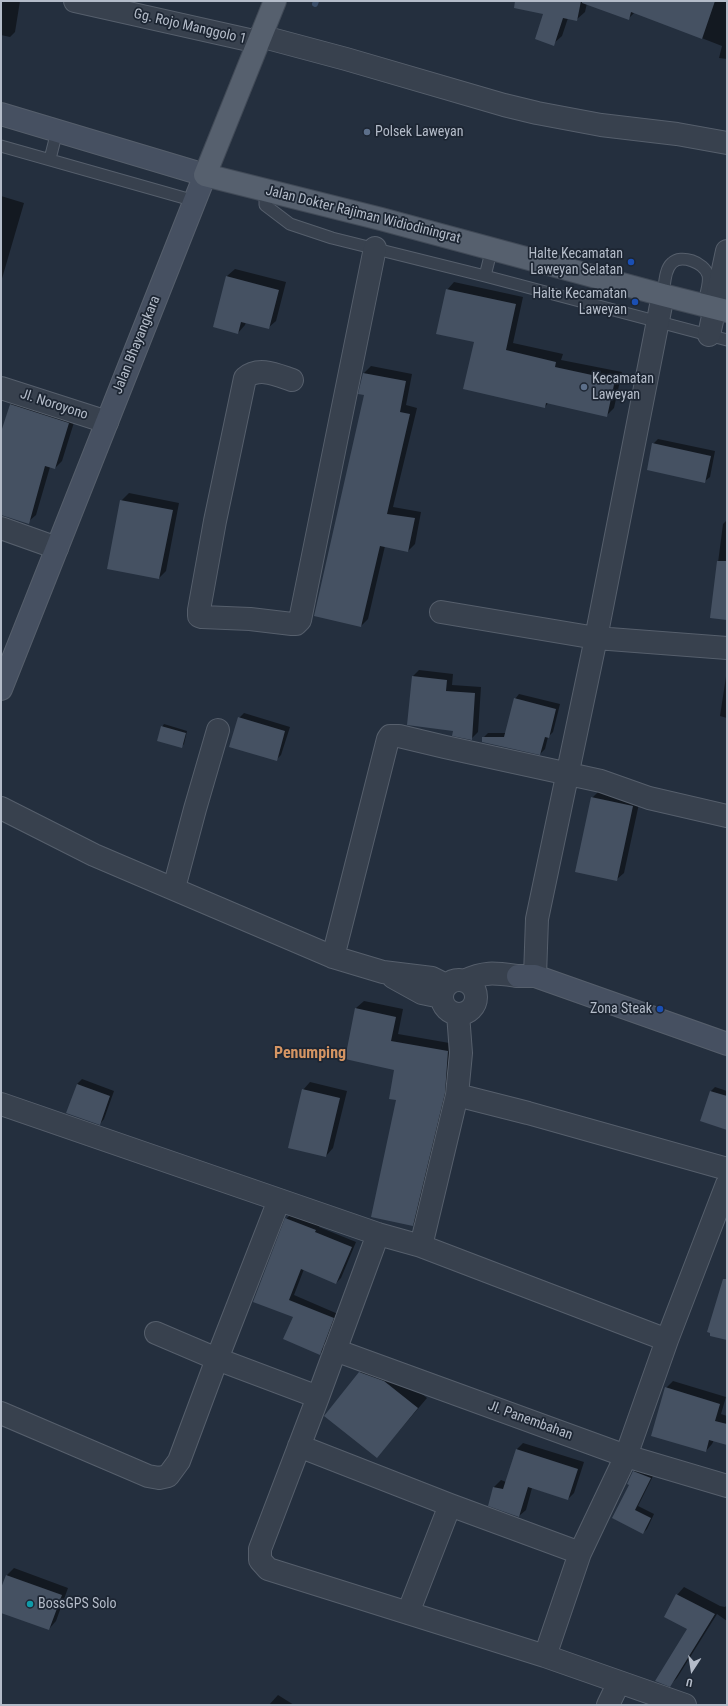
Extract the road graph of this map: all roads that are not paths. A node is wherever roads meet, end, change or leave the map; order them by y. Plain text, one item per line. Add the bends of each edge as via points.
1 (75, 1) edge
2 (275, 1) edge
3 (259, 39) junction
4 (1, 114) edge
5 (57, 131) junction
6 (727, 143) edge
7 (1, 146) edge
8 (50, 159) junction
9 (205, 176) junction
10 (265, 190) junction
11 (195, 201) junction
12 (375, 248) junction
13 (492, 248) junction
14 (727, 251) edge
15 (485, 276) junction
16 (663, 295) junction
17 (715, 308) edge
18 (658, 322) junction
19 (718, 337) edge
20 (292, 380) dead end
21 (1, 388) edge
22 (107, 422) junction
23 (1, 528) edge
24 (57, 548) junction
25 (441, 612) dead end
26 (596, 638) junction
27 (727, 648) edge
28 (1, 689) edge
29 (218, 730) dead end
30 (567, 774) junction
31 (1, 808) edge
32 (727, 816) edge
33 (174, 888) junction
34 (333, 957) junction
35 (526, 976) junction
36 (457, 989) junction
37 (727, 1044) edge
38 (457, 1095) junction
39 (1, 1104) edge
40 (727, 1168) edge
41 (727, 1184) edge
42 (279, 1200) junction
43 (378, 1234) junction
44 (421, 1246) junction
45 (156, 1333) dead end
46 (667, 1340) junction
47 (335, 1350) junction
48 (217, 1359) junction
49 (318, 1397) junction
50 (1, 1413) edge
51 (299, 1446) junction
52 (626, 1456) junction
53 (727, 1486) edge
54 (450, 1505) junction
55 (580, 1553) junction
56 (408, 1613) junction
57 (545, 1656) junction
58 (619, 1682) junction
59 (608, 1705) edge
60 (685, 1705) edge

1 - 3 street, Gg. Rojo Manggolo 1
2 - 3 main road, Jalan Bhayangkara
3 - 6 street, Gg. Rojo Manggolo 1 via 346,59 536,113
3 - 9 main road, Jalan Bhayangkara
4 - 5 main road, Jalan Dokter Rajiman Widiodiningrat
5 - 8 lane
5 - 9 main road, Jalan Dokter Rajiman Widiodiningrat
7 - 8 lane
8 - 11 lane
9 - 10 main road, Jalan Dokter Rajiman Widiodiningrat
9 - 11 main road, Jalan Bhayangkara
10 - 12 lane via 265,205 290,224 332,238
10 - 13 main road, Jalan Dokter Rajiman Widiodiningrat
11 - 22 main road, Jalan Bhayangkara
12 - 15 lane
12 - 20 street via 300,620 292,624 199,616 215,521 245,378 251,373 263,372
13 - 15 lane
13 - 16 main road, Jalan Dokter Rajiman Widiodiningrat
14 - 17 street
15 - 18 lane
16 - 17 main road, Jalan Dokter Rajiman Widiodiningrat
16 - 17 lane via 666,272 671,263 678,258 687,259 700,265 707,273
16 - 18 street
17 - 19 street
18 - 19 lane
18 - 26 street
21 - 22 street, Jl. Noroyono
22 - 24 main road, Jalan Bhayangkara
23 - 24 street
24 - 28 main road, Jalan Bhayangkara
25 - 26 street
26 - 27 street
26 - 30 street
29 - 33 street
30 - 32 street via 601,781 649,798
30 - 34 street via 390,736
30 - 35 street
31 - 33 street via 94,855
33 - 34 street
34 - 36 street via 383,972 432,978
35 - 36 street via 491,972 473,976
35 - 37 main road
36 - 38 street via 445,1007 448,1011 458,1014 461,1053
38 - 40 street via 535,1114
38 - 44 street
39 - 42 street
41 - 46 street
42 - 43 street
42 - 48 street
43 - 44 street
43 - 47 street
44 - 46 street
45 - 48 street
46 - 52 street
47 - 49 street
47 - 52 street, Jl. Panembahan
48 - 49 street
48 - 50 street via 179,1461 168,1476 148,1476
49 - 51 street
51 - 54 street
51 - 56 street via 260,1549 260,1560 268,1569
52 - 53 street, Jl. Panembahan
52 - 55 street
54 - 55 street
54 - 56 street
55 - 57 street
56 - 57 street
57 - 58 street
58 - 59 street
58 - 60 street

